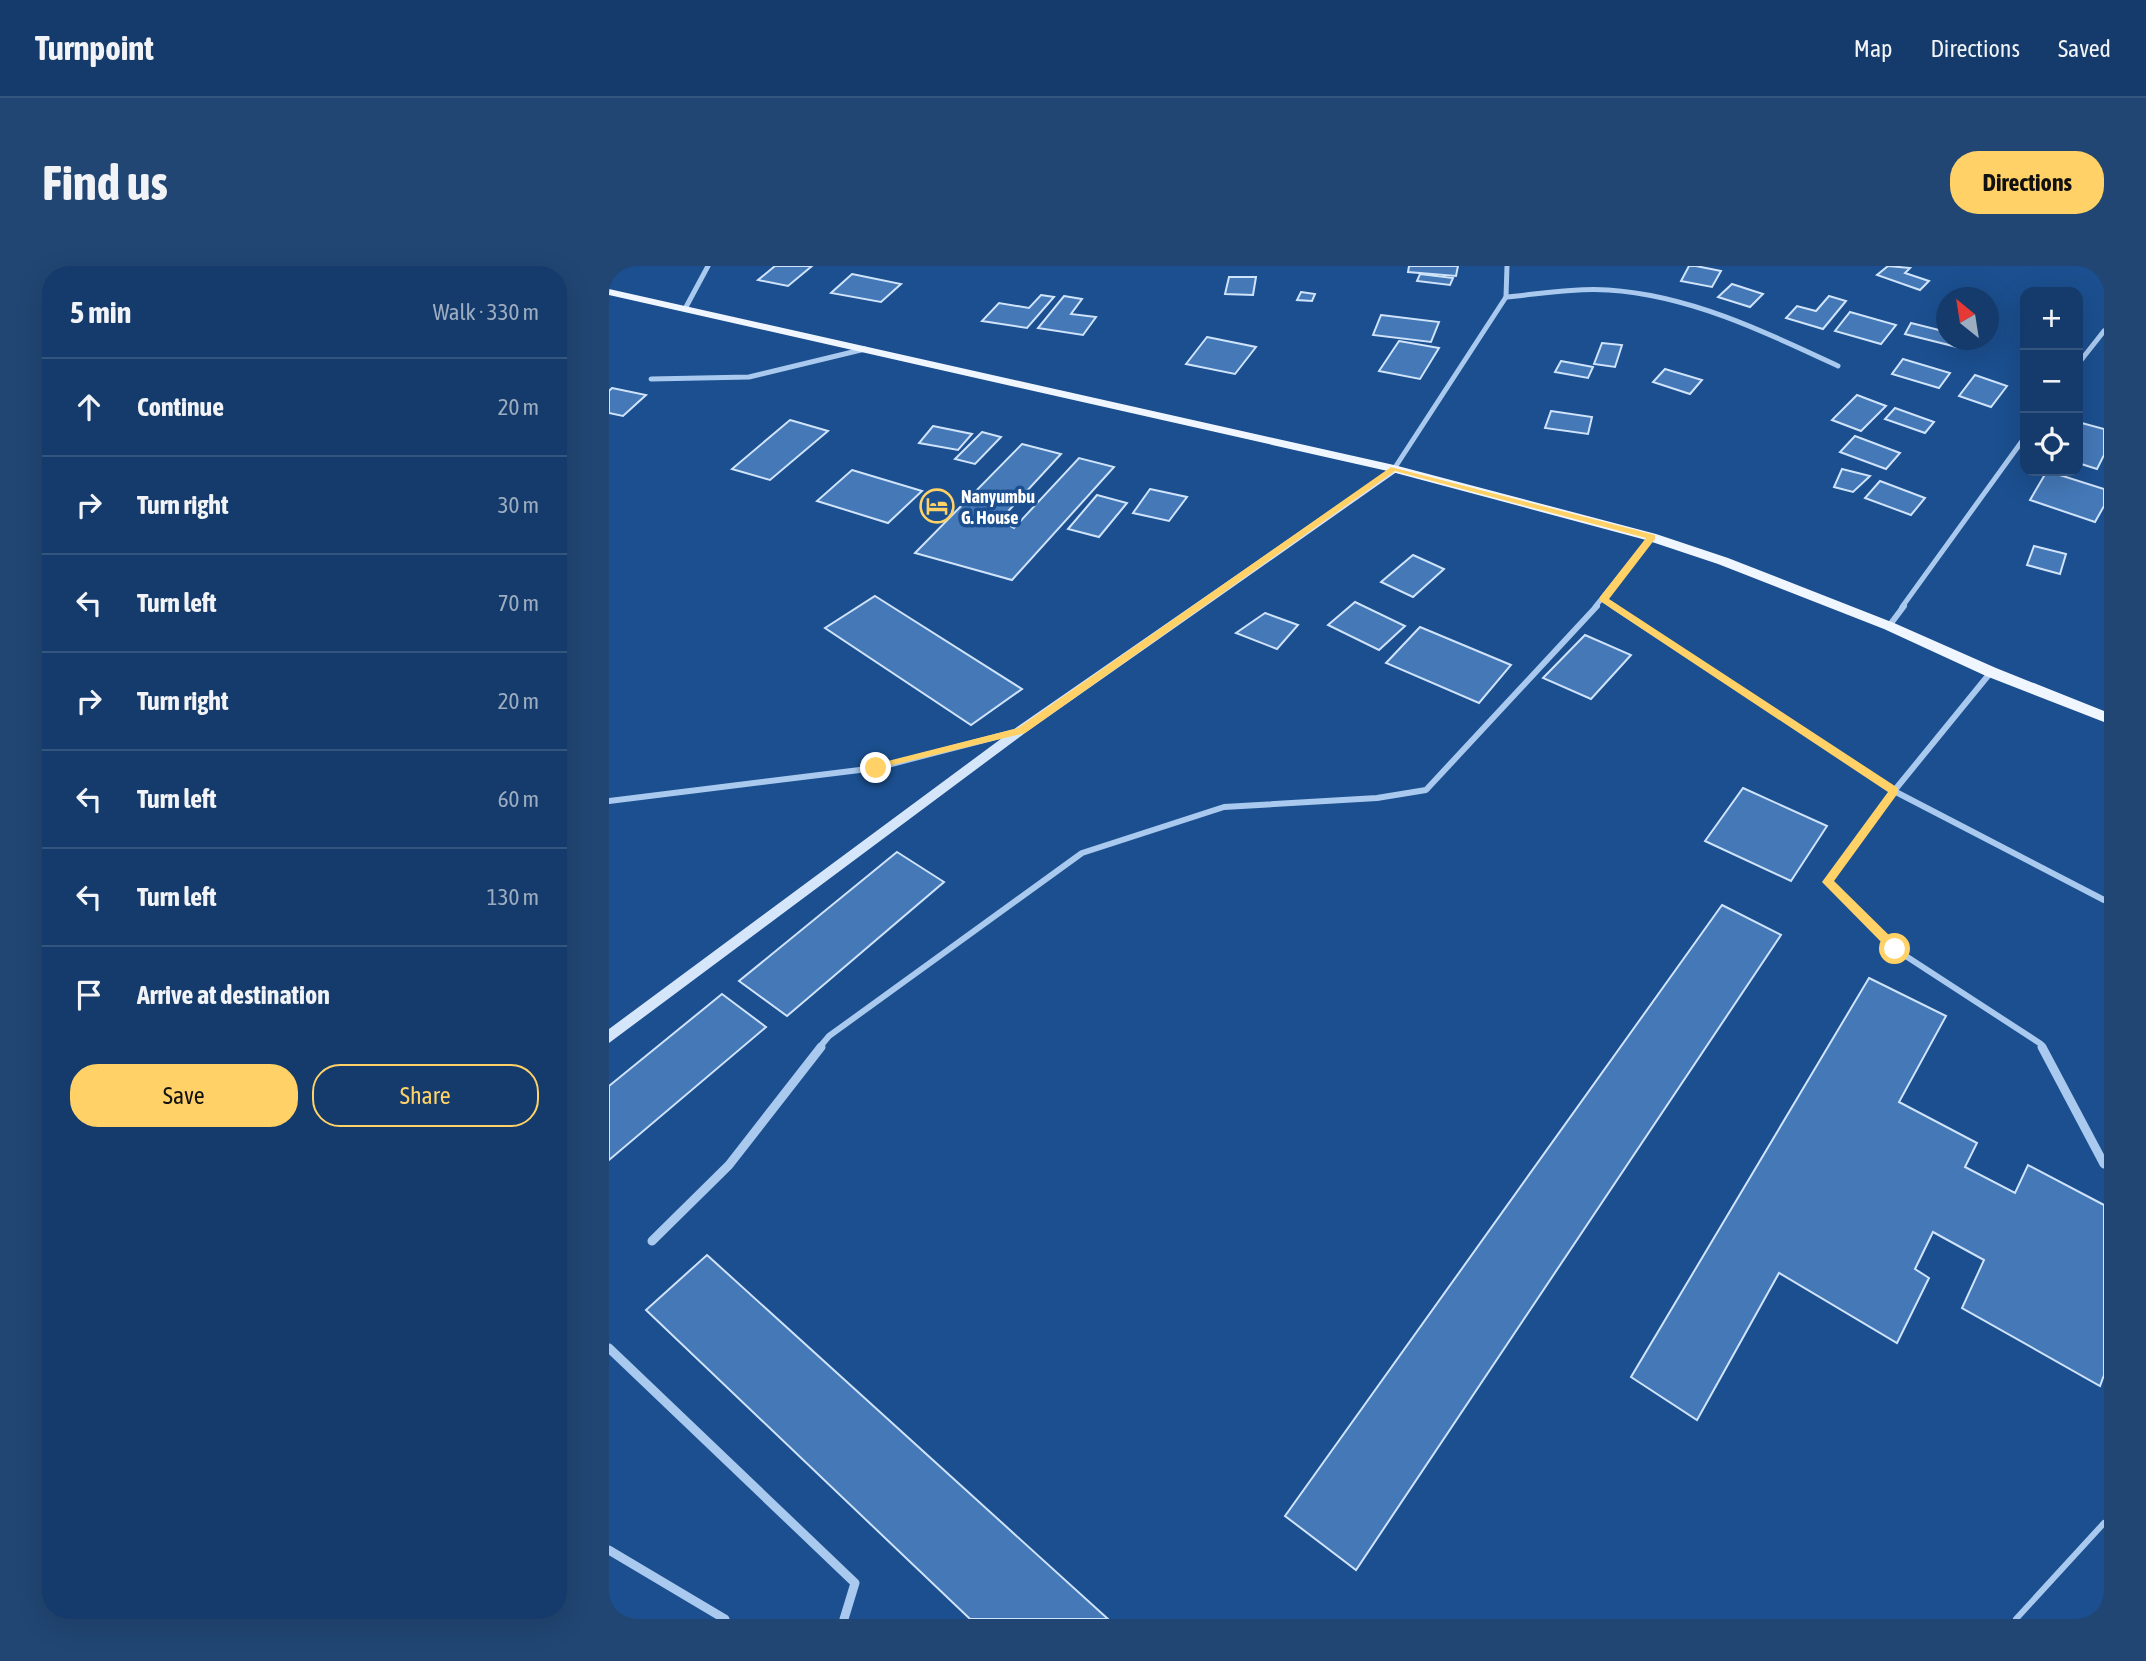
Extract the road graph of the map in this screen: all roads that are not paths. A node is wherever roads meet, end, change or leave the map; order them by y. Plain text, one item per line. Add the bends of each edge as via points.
1 (708, 266) edge
2 (1507, 266) edge
3 (609, 292) edge
4 (1506, 297) junction
5 (686, 307) junction
6 (2104, 331) edge
7 (865, 348) junction
8 (2083, 358) edge
9 (1838, 366) dead end
10 (651, 379) dead end
11 (2020, 444) edge
12 (1394, 468) junction
13 (1651, 537) junction
14 (1603, 599) junction
15 (1889, 626) junction
16 (1991, 673) junction
17 (2104, 717) edge
18 (1021, 730) junction
19 (1895, 791) junction
20 (609, 801) edge
21 (2104, 900) edge
22 (609, 1037) edge
23 (2104, 1164) edge
24 (652, 1241) dead end
25 (609, 1348) edge
26 (2104, 1523) edge
27 (609, 1550) edge
28 (725, 1619) edge
29 (844, 1619) edge
30 (2016, 1619) edge

1 - 5 street
2 - 4 street
3 - 5 main road
4 - 9 street via 1608,289 1679,301
4 - 12 street
5 - 7 main road
6 - 8 street
7 - 10 street via 749,377
7 - 12 main road
11 - 15 street
12 - 13 main road
12 - 18 street
13 - 14 street
13 - 15 main road
14 - 19 street
14 - 24 street via 1426,790 1377,798 1224,807 1082,853 829,1036 729,1165
15 - 16 main road
16 - 17 main road
16 - 19 street
18 - 20 street via 876,768
18 - 22 street
19 - 21 street
19 - 23 street via 1828,882 1895,949 2041,1044
25 - 29 street via 855,1583
26 - 30 lane
27 - 28 street

